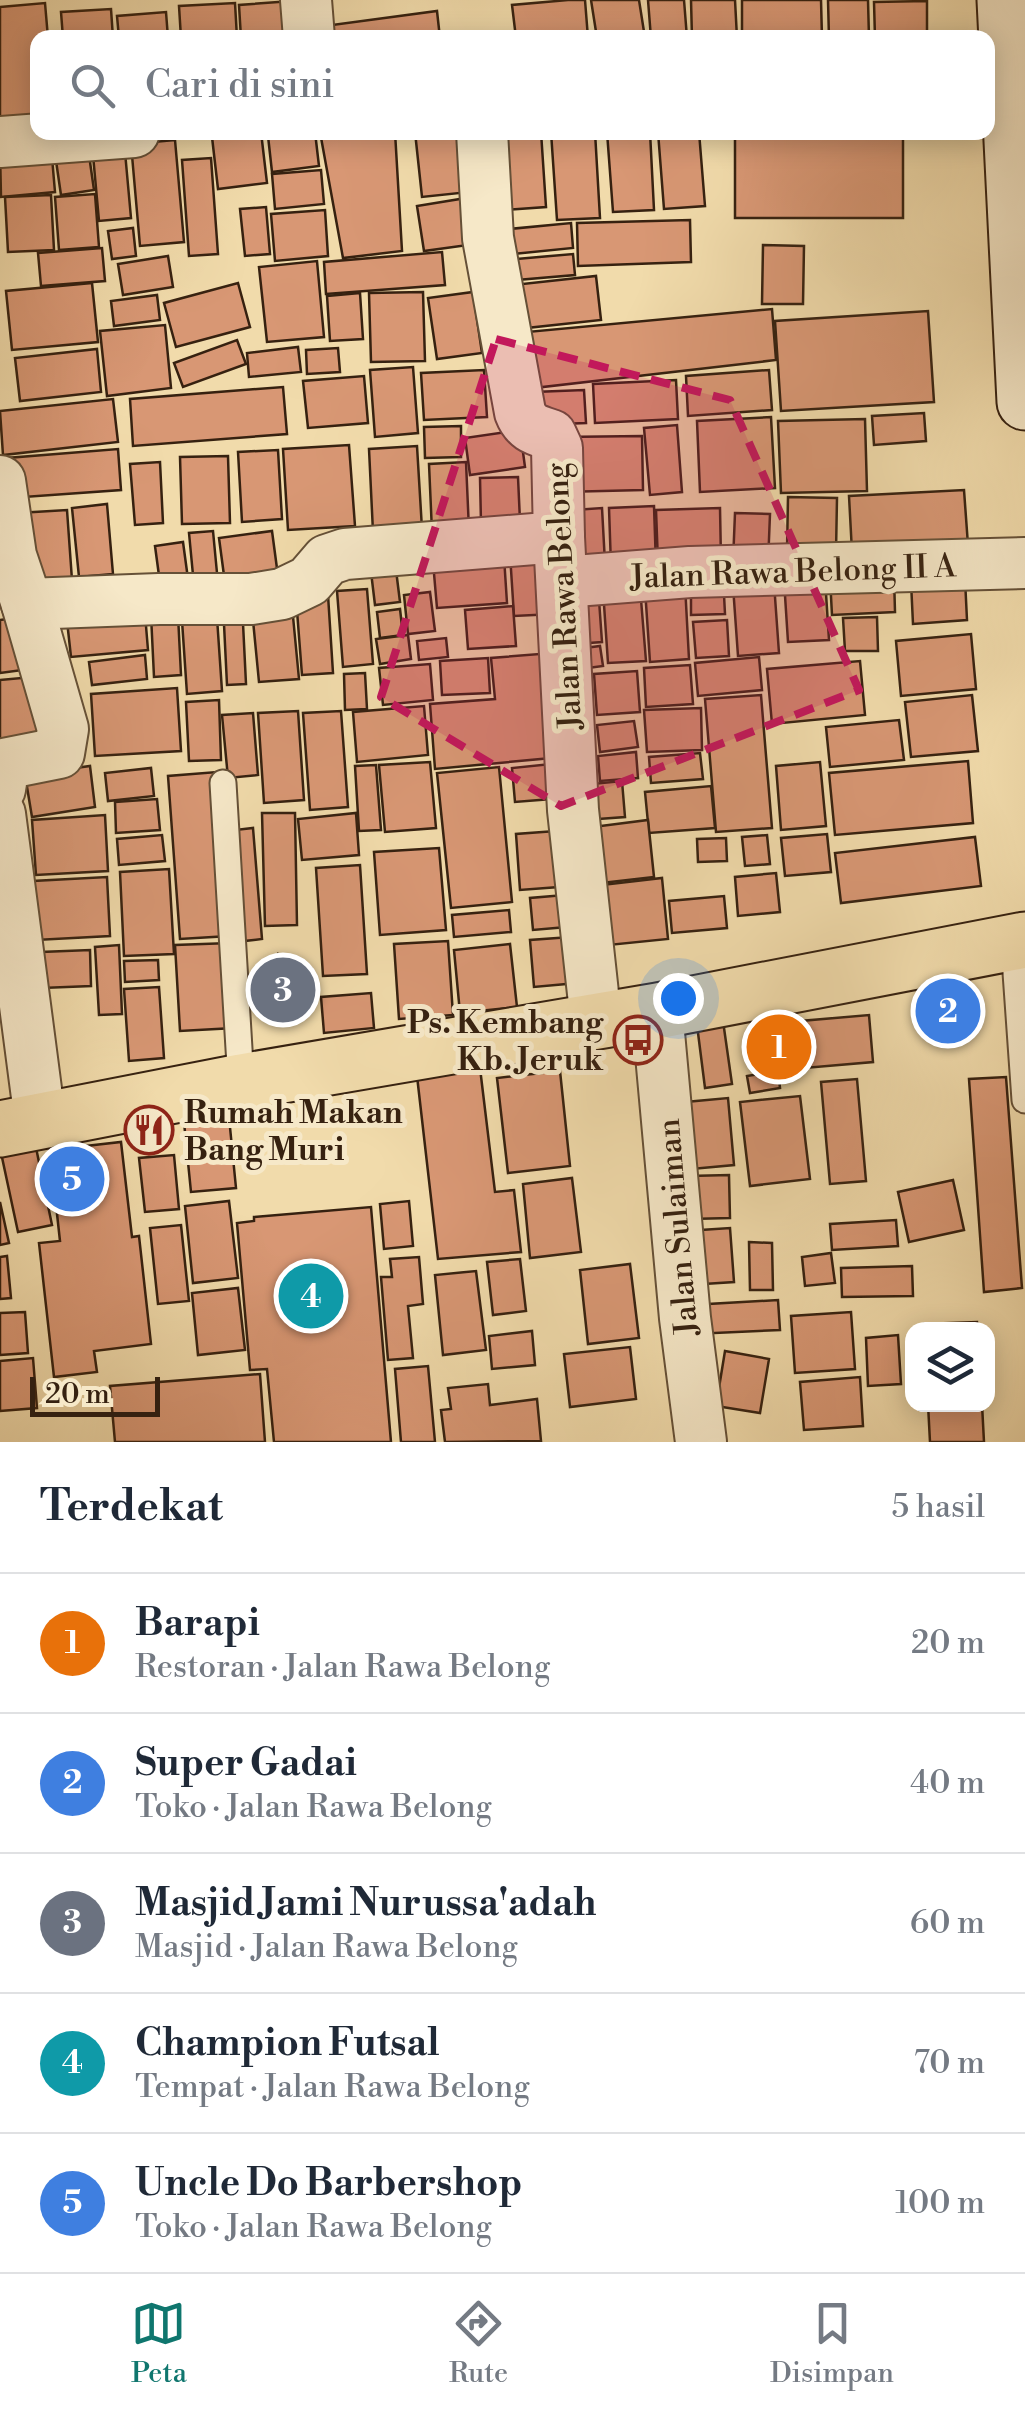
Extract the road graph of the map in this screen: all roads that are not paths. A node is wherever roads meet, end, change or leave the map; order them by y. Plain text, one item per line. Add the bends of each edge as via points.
1 (306, 0) edge
2 (1005, 0) edge
3 (308, 30) edge
4 (997, 57) edge
5 (30, 140) edge
6 (482, 140) edge
7 (0, 142) edge
8 (1025, 402) edge
9 (0, 482) edge
10 (560, 559) junction
11 (1025, 563) edge
12 (28, 604) junction
13 (223, 783) dead end
14 (0, 789) edge
15 (0, 814) edge
16 (1021, 943) edge
17 (657, 1011) junction
18 (596, 1021) junction
19 (242, 1082) junction
20 (1025, 1100) edge
21 (20, 1124) edge
22 (700, 1442) edge

1 - 3 street
2 - 4 main road
4 - 8 main road
5 - 7 street
6 - 10 street, Jalan Rawa Belong via 488,238 520,412 530,428 552,435 557,448
9 - 12 street via 11,556
10 - 11 street, Jalan Rawa Belong II A via 690,572
10 - 12 street, Jalan Rawa Belong II A via 345,554 282,594 251,599
10 - 18 street, Jalan Rawa Belong via 573,810
12 - 14 street via 63,729 59,753 4,764
13 - 19 lane
15 - 21 street
16 - 17 main road
16 - 20 lane
17 - 18 main road
17 - 22 street, Jalan Sulaiman
18 - 19 main road
19 - 21 main road

